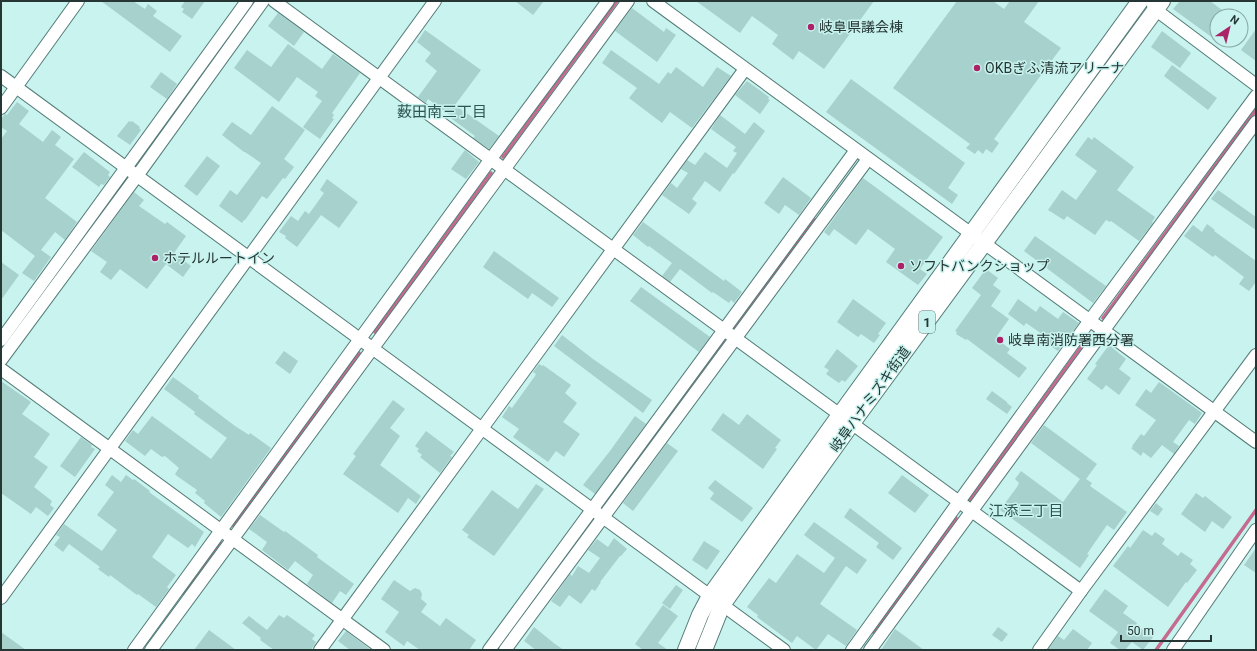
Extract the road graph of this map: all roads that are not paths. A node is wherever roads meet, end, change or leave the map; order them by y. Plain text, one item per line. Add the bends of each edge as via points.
1 (78, 1) edge
2 (247, 1) edge
3 (263, 1) edge
4 (274, 1) edge
5 (435, 1) edge
6 (608, 1) edge
7 (628, 1) edge
8 (653, 1) edge
9 (1135, 3) edge
10 (1156, 4) edge
11 (745, 69) junction
12 (1, 76) edge
13 (380, 78) junction
14 (1256, 85) edge
15 (16, 88) junction
16 (1256, 96) edge
17 (1, 108) edge
18 (1256, 122) edge
19 (856, 150) junction
20 (868, 159) junction
21 (490, 160) junction
22 (126, 168) junction
23 (504, 170) junction
24 (137, 176) junction
25 (971, 234) junction
26 (984, 244) junction
27 (613, 250) junction
28 (249, 258) junction
29 (1090, 320) junction
30 (1103, 330) junction
31 (724, 331) junction
32 (735, 339) junction
33 (1, 340) edge
34 (360, 340) junction
35 (372, 349) junction
36 (1256, 355) edge
37 (1, 360) edge
38 (1, 369) edge
39 (1214, 412) junction
40 (846, 419) junction
41 (482, 429) junction
42 (1256, 442) edge
43 (110, 449) junction
44 (959, 502) junction
45 (592, 509) junction
46 (972, 511) junction
47 (603, 517) junction
48 (222, 531) junction
49 (1255, 533) edge
50 (233, 539) junction
51 (1081, 591) junction
52 (1, 598) edge
53 (716, 601) junction
54 (342, 621) junction
55 (134, 650) edge
56 (151, 650) edge
57 (320, 650) edge
58 (384, 650) edge
59 (489, 650) edge
60 (505, 650) edge
61 (686, 650) edge
62 (704, 650) edge
63 (784, 650) edge
64 (852, 650) edge
65 (870, 650) edge
66 (1039, 650) edge
67 (1173, 650) edge

1 - 15 street
2 - 22 street
3 - 24 street
4 - 13 street
5 - 13 street
6 - 21 street
7 - 23 street
8 - 11 street
9 - 10 street
9 - 25 main road, 岐阜ハナミズキ街道 / 1
10 - 14 street
10 - 26 main road, 岐阜ハナミズキ街道 / 1
11 - 19 street
11 - 27 street
12 - 15 street
13 - 21 street
13 - 28 street
15 - 17 street
15 - 22 street
16 - 29 street
18 - 30 street
19 - 20 street
19 - 31 street
20 - 25 street
20 - 32 street
21 - 23 street
21 - 34 street
22 - 24 street
22 - 33 street
23 - 27 street
23 - 35 street
24 - 28 street
24 - 37 street
25 - 26 street
25 - 40 main road, 岐阜ハナミズキ街道 / 1
26 - 29 street
26 - 40 main road, 岐阜ハナミズキ街道 / 1
27 - 31 street
27 - 41 street
28 - 34 street
28 - 43 street
29 - 30 street
29 - 44 street
30 - 39 street
30 - 46 street
31 - 32 street
31 - 45 street
32 - 40 street
32 - 47 street
34 - 35 street
34 - 48 street
35 - 41 street
35 - 50 street
36 - 39 street
38 - 43 street
39 - 42 street
39 - 51 street
40 - 44 street
40 - 53 main road, 岐阜ハナミズキ街道 / 1
41 - 45 street
41 - 54 street
43 - 48 street
43 - 52 street
44 - 46 street
44 - 64 street
45 - 47 street
45 - 59 street
46 - 51 street
46 - 65 street
47 - 53 street
47 - 60 street
48 - 50 street
48 - 55 street
49 - 67 street
50 - 54 street
50 - 56 street
51 - 66 street
53 - 61 main road, 岐阜ハナミズキ街道 / 1 via 700,615
53 - 62 main road, 岐阜ハナミズキ街道 / 1
53 - 63 street
54 - 57 street
54 - 58 street

